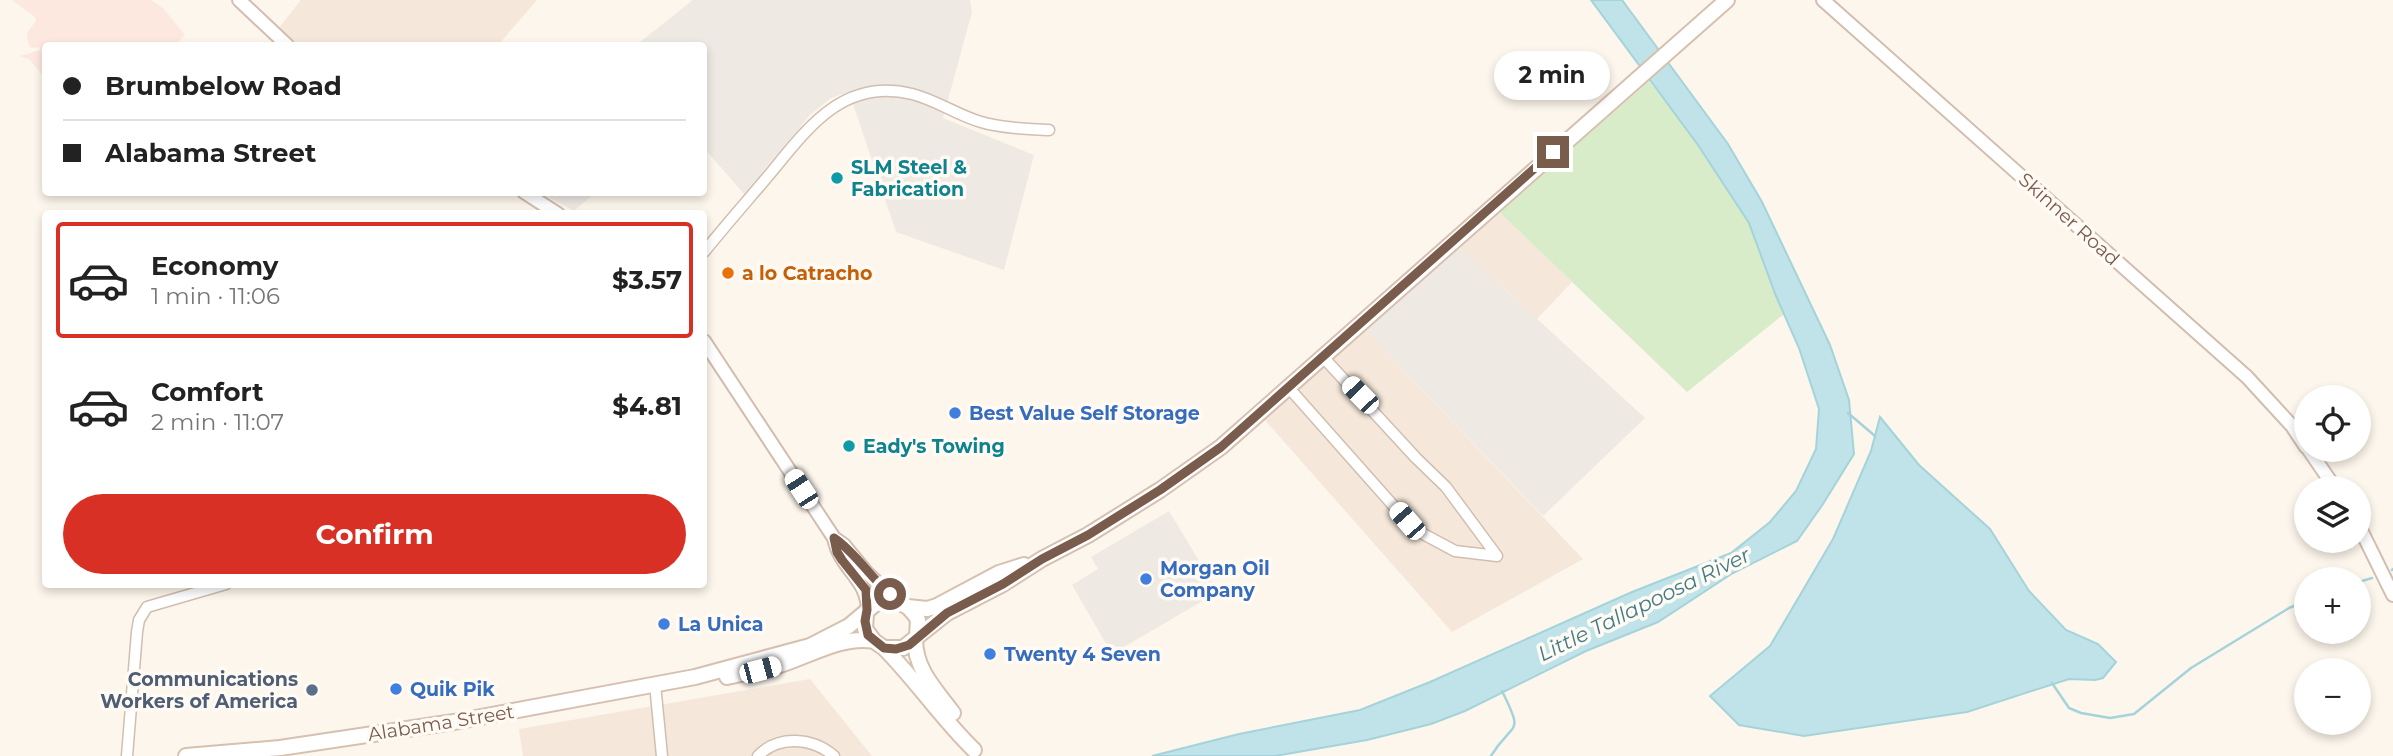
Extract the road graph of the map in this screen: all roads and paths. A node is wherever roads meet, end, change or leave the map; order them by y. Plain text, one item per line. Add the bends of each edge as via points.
1 (239, 0) edge
2 (1727, 0) edge
3 (1823, 0) edge
4 (284, 42) edge
5 (1049, 130) dead end
6 (529, 196) edge
7 (552, 210) edge
8 (707, 248) edge
9 (707, 346) edge
10 (1323, 357) junction
11 (1289, 388) junction
12 (2294, 429) edge
13 (834, 538) junction
14 (2371, 550) edge
15 (1042, 559) junction
16 (212, 588) edge
17 (2393, 595) edge
18 (902, 604) junction
19 (867, 611) junction
20 (916, 638) junction
21 (879, 644) junction
22 (695, 677) junction
23 (655, 684) junction
24 (281, 752) edge
25 (976, 753) edge
26 (127, 756) edge
27 (186, 756) edge
28 (662, 756) edge
29 (758, 756) edge
30 (834, 756) edge

1 - 4 street
2 - 10 main road
3 - 12 street, Skinner Road via 2247,377
5 - 8 street via 981,122 908,93 858,95 816,120
6 - 7 street
9 - 13 street
10 - 11 main road
10 - 11 street via 1446,487 1497,556 1455,551 1414,529
11 - 15 main road via 1221,447 1166,486
13 - 18 street
13 - 19 street via 837,552 866,590
14 - 17 street
15 - 18 main road via 999,573 937,606
15 - 20 main road via 947,613
16 - 26 street via 147,607 139,620
18 - 19 main road via 886,599
18 - 20 main road via 918,620
19 - 21 main road via 865,629
19 - 22 main road, Alabama Street via 810,646
20 - 21 main road via 903,648
20 - 25 main road via 920,669 960,722
21 - 22 main road, Alabama Street via 860,639 760,670
21 - 25 main road
22 - 23 main road, Alabama Street
23 - 24 main road, Alabama Street
23 - 28 street
24 - 27 main road, Alabama Street
29 - 30 street via 779,743 794,741 822,746

